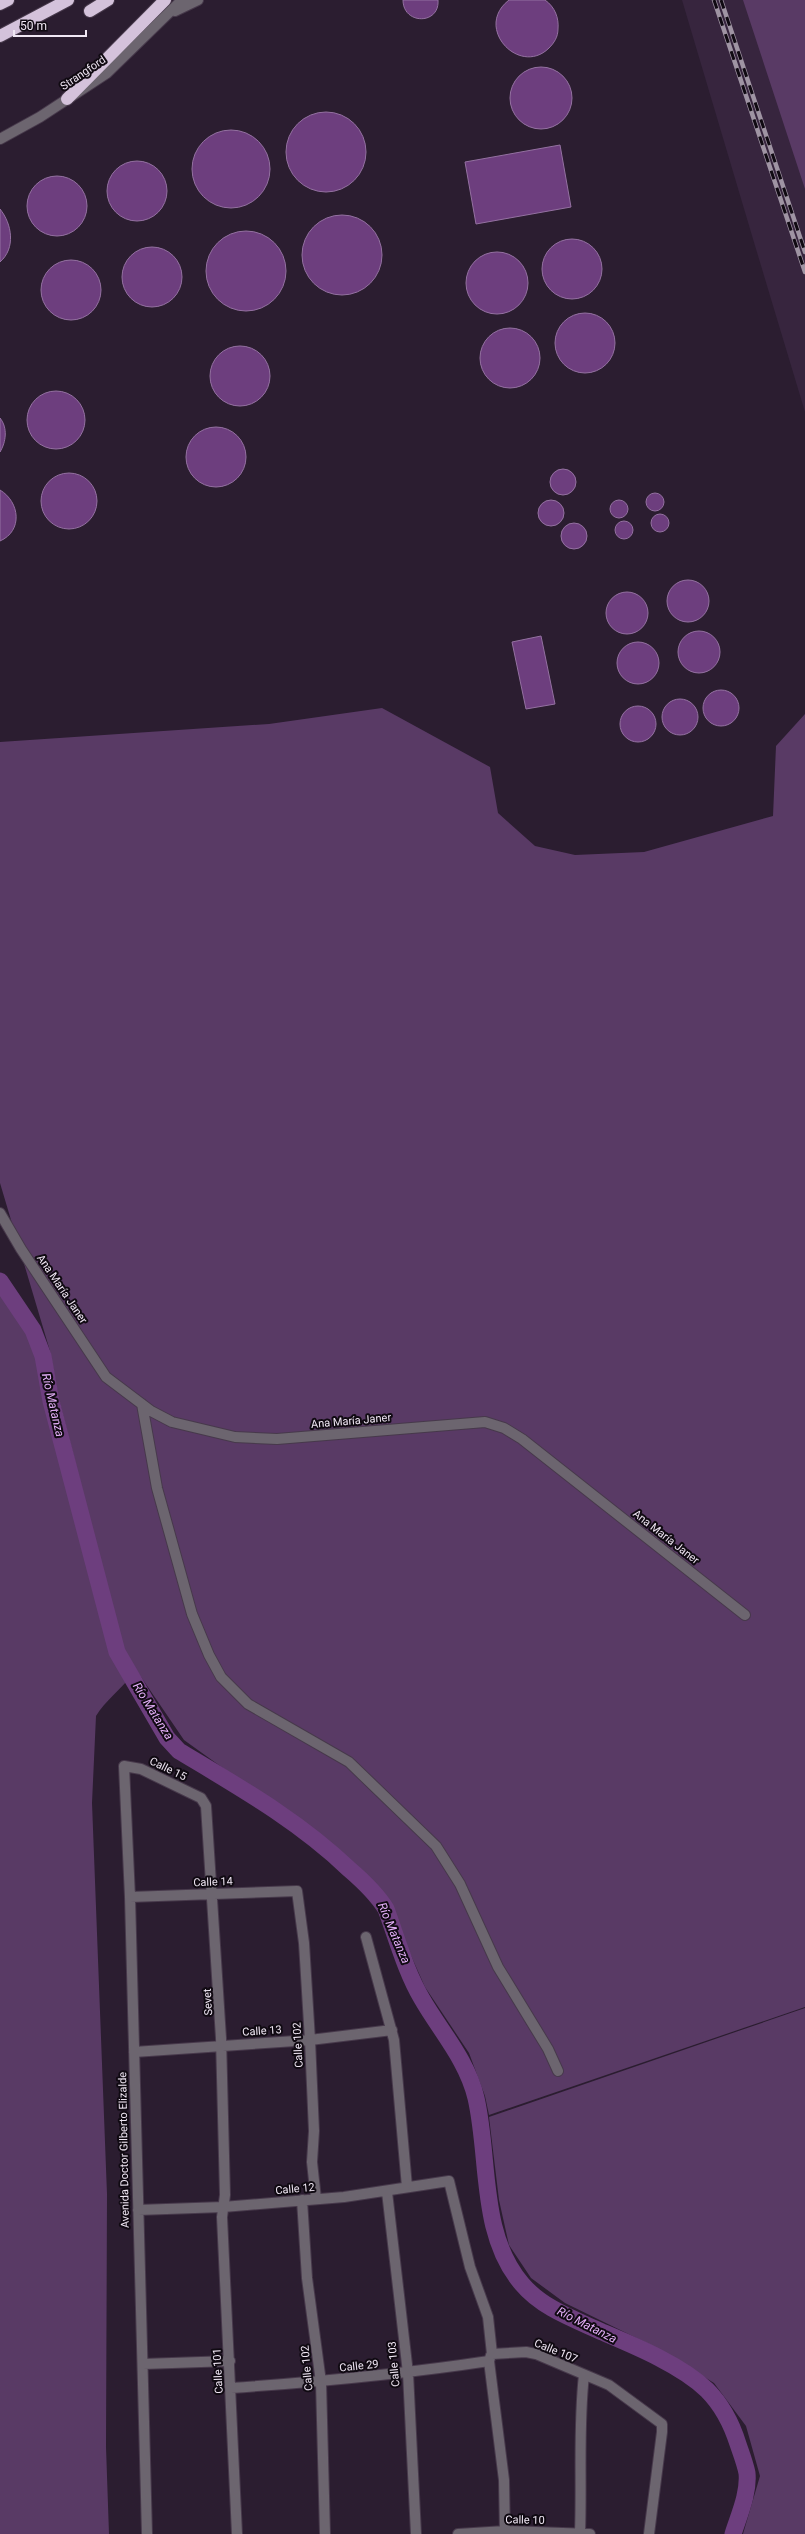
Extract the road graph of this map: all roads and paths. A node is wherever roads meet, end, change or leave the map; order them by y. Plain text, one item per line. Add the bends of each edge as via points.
1 (8, 0) edge
2 (68, 0) edge
3 (108, 0) edge
4 (165, 0) edge
5 (182, 0) edge
6 (198, 0) edge
7 (0, 4) edge
8 (90, 11) dead end
9 (169, 14) junction
10 (0, 36) edge
11 (67, 99) junction
12 (0, 139) edge
13 (0, 1212) edge
14 (142, 1404) junction
15 (745, 1615) dead end
16 (124, 1766) joint
17 (201, 1798) joint
18 (297, 1891) joint
19 (214, 1894) junction
20 (130, 1897) junction
21 (366, 1937) dead end
22 (392, 2030) junction
23 (310, 2040) junction
24 (221, 2046) junction
25 (134, 2052) junction
26 (558, 2071) dead end
27 (407, 2187) junction
28 (387, 2192) junction
29 (316, 2198) junction
30 (302, 2200) junction
31 (223, 2207) junction
32 (138, 2210) junction
33 (490, 2357) junction
34 (230, 2361) junction
35 (143, 2364) junction
36 (408, 2373) junction
37 (584, 2375) junction
38 (321, 2382) junction
39 (231, 2388) junction
40 (505, 2533) edge
41 (147, 2534) edge
42 (236, 2534) edge
43 (325, 2534) edge
44 (416, 2534) edge
45 (458, 2534) edge
46 (580, 2534) edge
47 (590, 2534) edge
48 (649, 2534) edge

1 - 7 highway
2 - 10 highway
3 - 8 highway
4 - 11 highway
5 - 9 street, Strangford
6 - 9 street, Strangford
9 - 11 street, Strangford via 107,73
11 - 12 street, Strangford
13 - 14 street, Ana María Janer via 21,1249 106,1377
14 - 15 street, Ana María Janer via 172,1422 235,1437 277,1439 485,1422 492,1424 522,1439
14 - 26 street via 157,1488 192,1614 221,1677 248,1704 349,1762 436,1846 460,1884 498,1967 548,2049
16 - 17 street, Calle 15 via 140,1769
16 - 20 street, Avenida Doctor Gilberto Elizalde
17 - 19 street, Sevet via 206,1806
18 - 19 street, Calle 14
18 - 23 street, Calle 102 via 304,1943
19 - 20 street, Calle 14
19 - 24 street, Sevet
20 - 25 street, Avenida Doctor Gilberto Elizalde
21 - 22 street
22 - 23 street, Calle 13
22 - 27 street
23 - 24 street, Calle 13
23 - 29 street, Calle 102 via 314,2131 312,2162
24 - 25 street, Calle 13
24 - 31 street, Sevet
25 - 32 street, Avenida Doctor Gilberto Elizalde
27 - 28 street, Calle 12
27 - 33 street, Calle 12 via 445,2180 451,2183 470,2267 488,2317
28 - 29 street, Calle 12
28 - 36 street, Calle 103
29 - 30 street, Calle 12
30 - 31 street, Calle 12
30 - 38 street, Calle 102 via 307,2278
31 - 32 street, Calle 12
31 - 34 street, Calle 101
32 - 35 street, Avenida Doctor Gilberto Elizalde
33 - 36 street, Calle 29
33 - 37 street, Calle 107 via 531,2352
33 - 40 street via 504,2480
34 - 35 street
34 - 39 street, Calle 101
35 - 41 street, Avenida Doctor Gilberto Elizalde
36 - 38 street, Calle 29
36 - 44 street, Calle 103
37 - 46 street via 579,2412 582,2487
37 - 48 street, Calle 107 via 608,2385 662,2424
38 - 39 street, Calle 29
38 - 43 street, Calle 102
39 - 42 street, Calle 101
40 - 45 street, Calle 10
40 - 46 street, Calle 10
46 - 47 street, Calle 10

